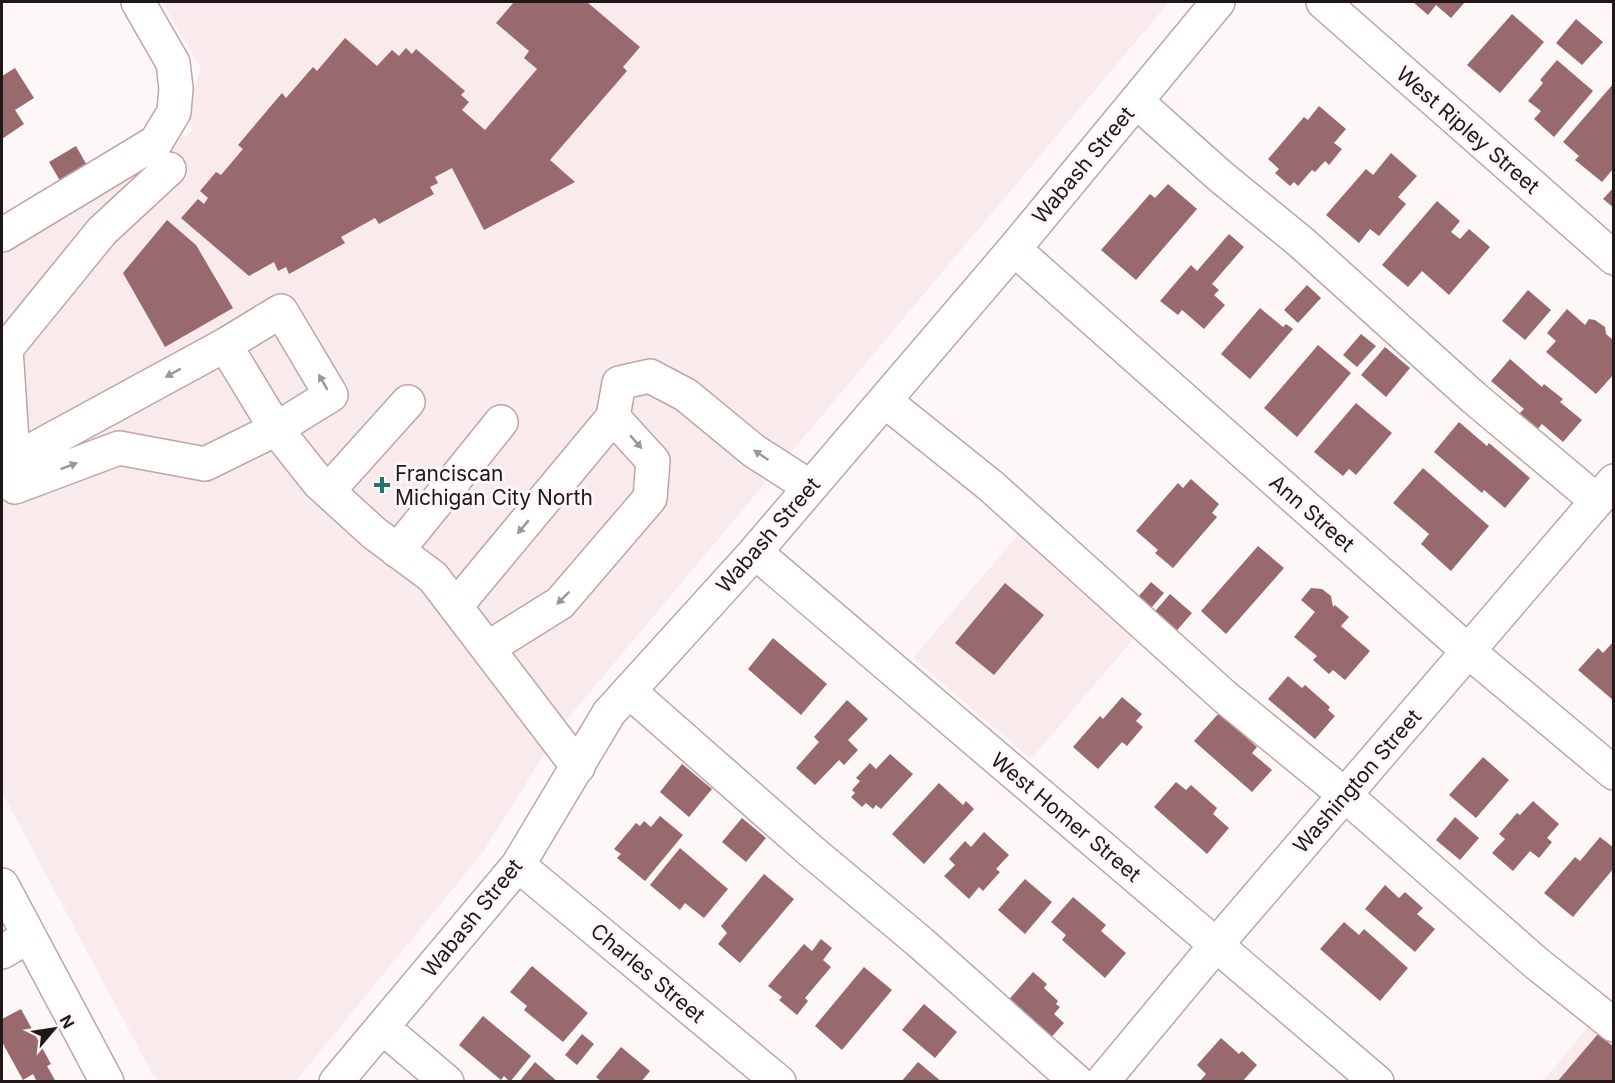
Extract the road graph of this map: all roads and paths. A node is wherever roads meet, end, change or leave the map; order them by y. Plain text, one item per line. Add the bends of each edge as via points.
1 (138, 2) edge
2 (1218, 2) edge
3 (1323, 2) edge
4 (1136, 101) junction
5 (169, 170) dead end
6 (2, 235) edge
7 (1014, 249) junction
8 (1614, 258) edge
9 (225, 345) junction
10 (885, 401) junction
11 (408, 402) dead end
12 (613, 417) junction
13 (501, 422) dead end
14 (276, 429) junction
15 (14, 474) junction
16 (810, 487) junction
17 (328, 491) junction
18 (1605, 491) edge
19 (397, 551) junction
20 (755, 552) junction
21 (456, 606) junction
22 (488, 648) junction
23 (1468, 651) junction
24 (629, 692) junction
25 (578, 766) junction
26 (1614, 773) edge
27 (1345, 795) junction
28 (518, 865) junction
29 (2, 885) edge
30 (15, 944) edge
31 (1216, 945) junction
32 (1614, 1025) edge
33 (382, 1027) junction
34 (107, 1082) edge
35 (336, 1082) edge
36 (447, 1082) edge
37 (779, 1082) edge
38 (1077, 1082) edge
39 (1102, 1082) edge
40 (1377, 1082) edge

1 - 6 street via 173,63 174,112 156,142
2 - 4 street, Wabash Street
3 - 8 street, West Ripley Street
4 - 7 street, Wabash Street
4 - 18 street via 1473,397
5 - 15 street via 102,231 6,350
7 - 10 street, Wabash Street
7 - 23 street, Ann Street
9 - 14 street
14 -> 9 street via 331,395 281,311
9 -> 15 street
10 - 16 street, Wabash Street
10 - 27 street via 991,486 1225,697
11 - 17 street
16 -> 12 street via 754,451 686,395 650,376 619,383
12 -> 21 street
12 -> 22 street via 652,461 650,498 560,603
13 - 19 street
15 -> 14 street via 118,448 205,465
14 - 17 street
16 - 20 street, Wabash Street
17 - 19 street
18 - 23 street, Washington Street
19 - 21 street via 433,577
20 - 24 street, Wabash Street
20 - 31 street, West Homer Street
21 - 22 street
22 - 25 street
23 - 26 street, Ann Street
23 - 27 street, Washington Street
24 - 25 street, Wabash Street via 609,713
24 - 38 street
25 - 28 street, Wabash Street
27 - 31 street, Washington Street
27 - 32 street via 1535,962
28 - 33 street, Wabash Street
28 - 37 street, Charles Street
29 - 30 street
30 - 34 street
31 - 39 street, Washington Street
31 - 40 street, West Homer Street
33 - 35 street, Wabash Street
33 - 36 street

